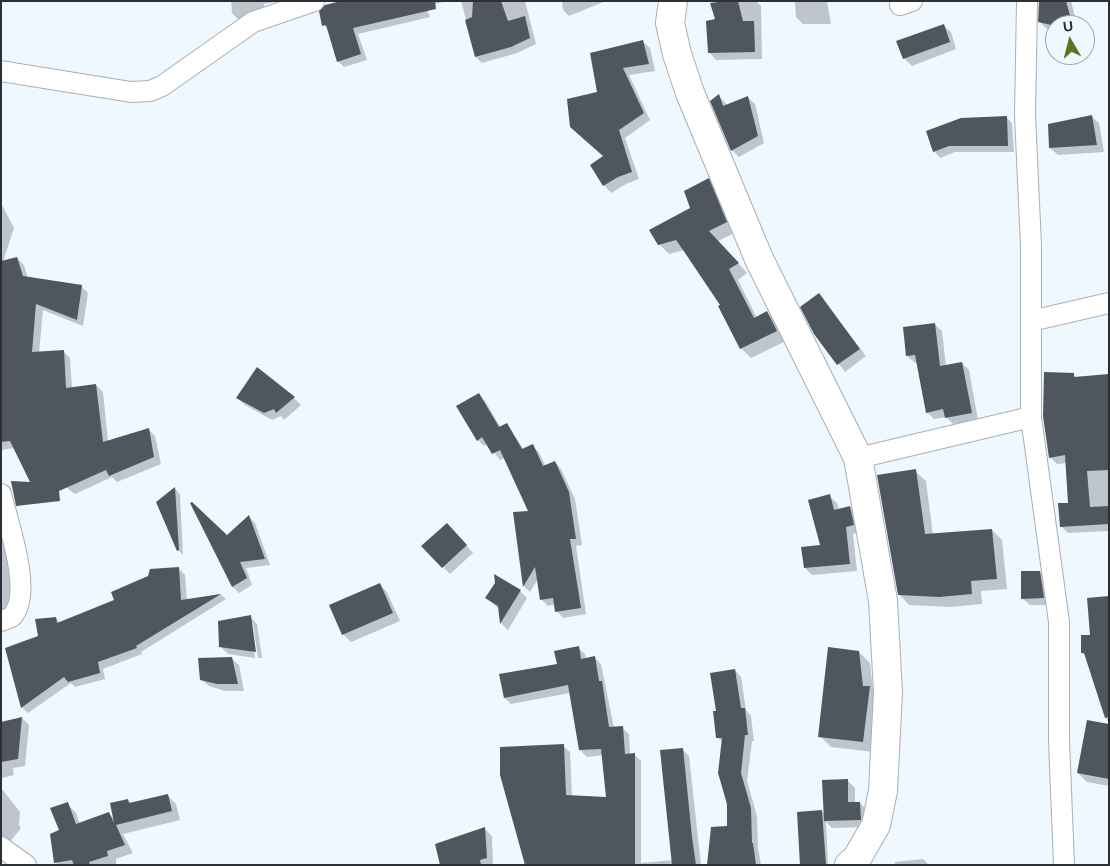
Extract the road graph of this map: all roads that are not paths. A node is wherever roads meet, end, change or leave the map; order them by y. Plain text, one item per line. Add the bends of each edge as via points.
1 (314, 1) edge
2 (673, 1) edge
3 (1027, 1) edge
4 (1, 71) edge
5 (1109, 303) edge
6 (1031, 321) junction
7 (1031, 417) junction
8 (858, 458) junction
9 (1, 494) edge
10 (1, 621) edge
11 (1, 847) edge
12 (866, 854) edge
13 (26, 865) edge
14 (849, 865) edge
15 (1064, 865) edge

1 - 4 street via 247,26 162,86 150,91 131,92
2 - 8 street via 670,23 690,93 759,259
3 - 6 street via 1025,106
5 - 6 street
6 - 7 street
7 - 8 street
7 - 15 street via 1059,622
8 - 12 street via 883,601 888,692 883,791
9 - 10 street via 22,583 19,606 13,616
11 - 13 street
12 - 14 street

